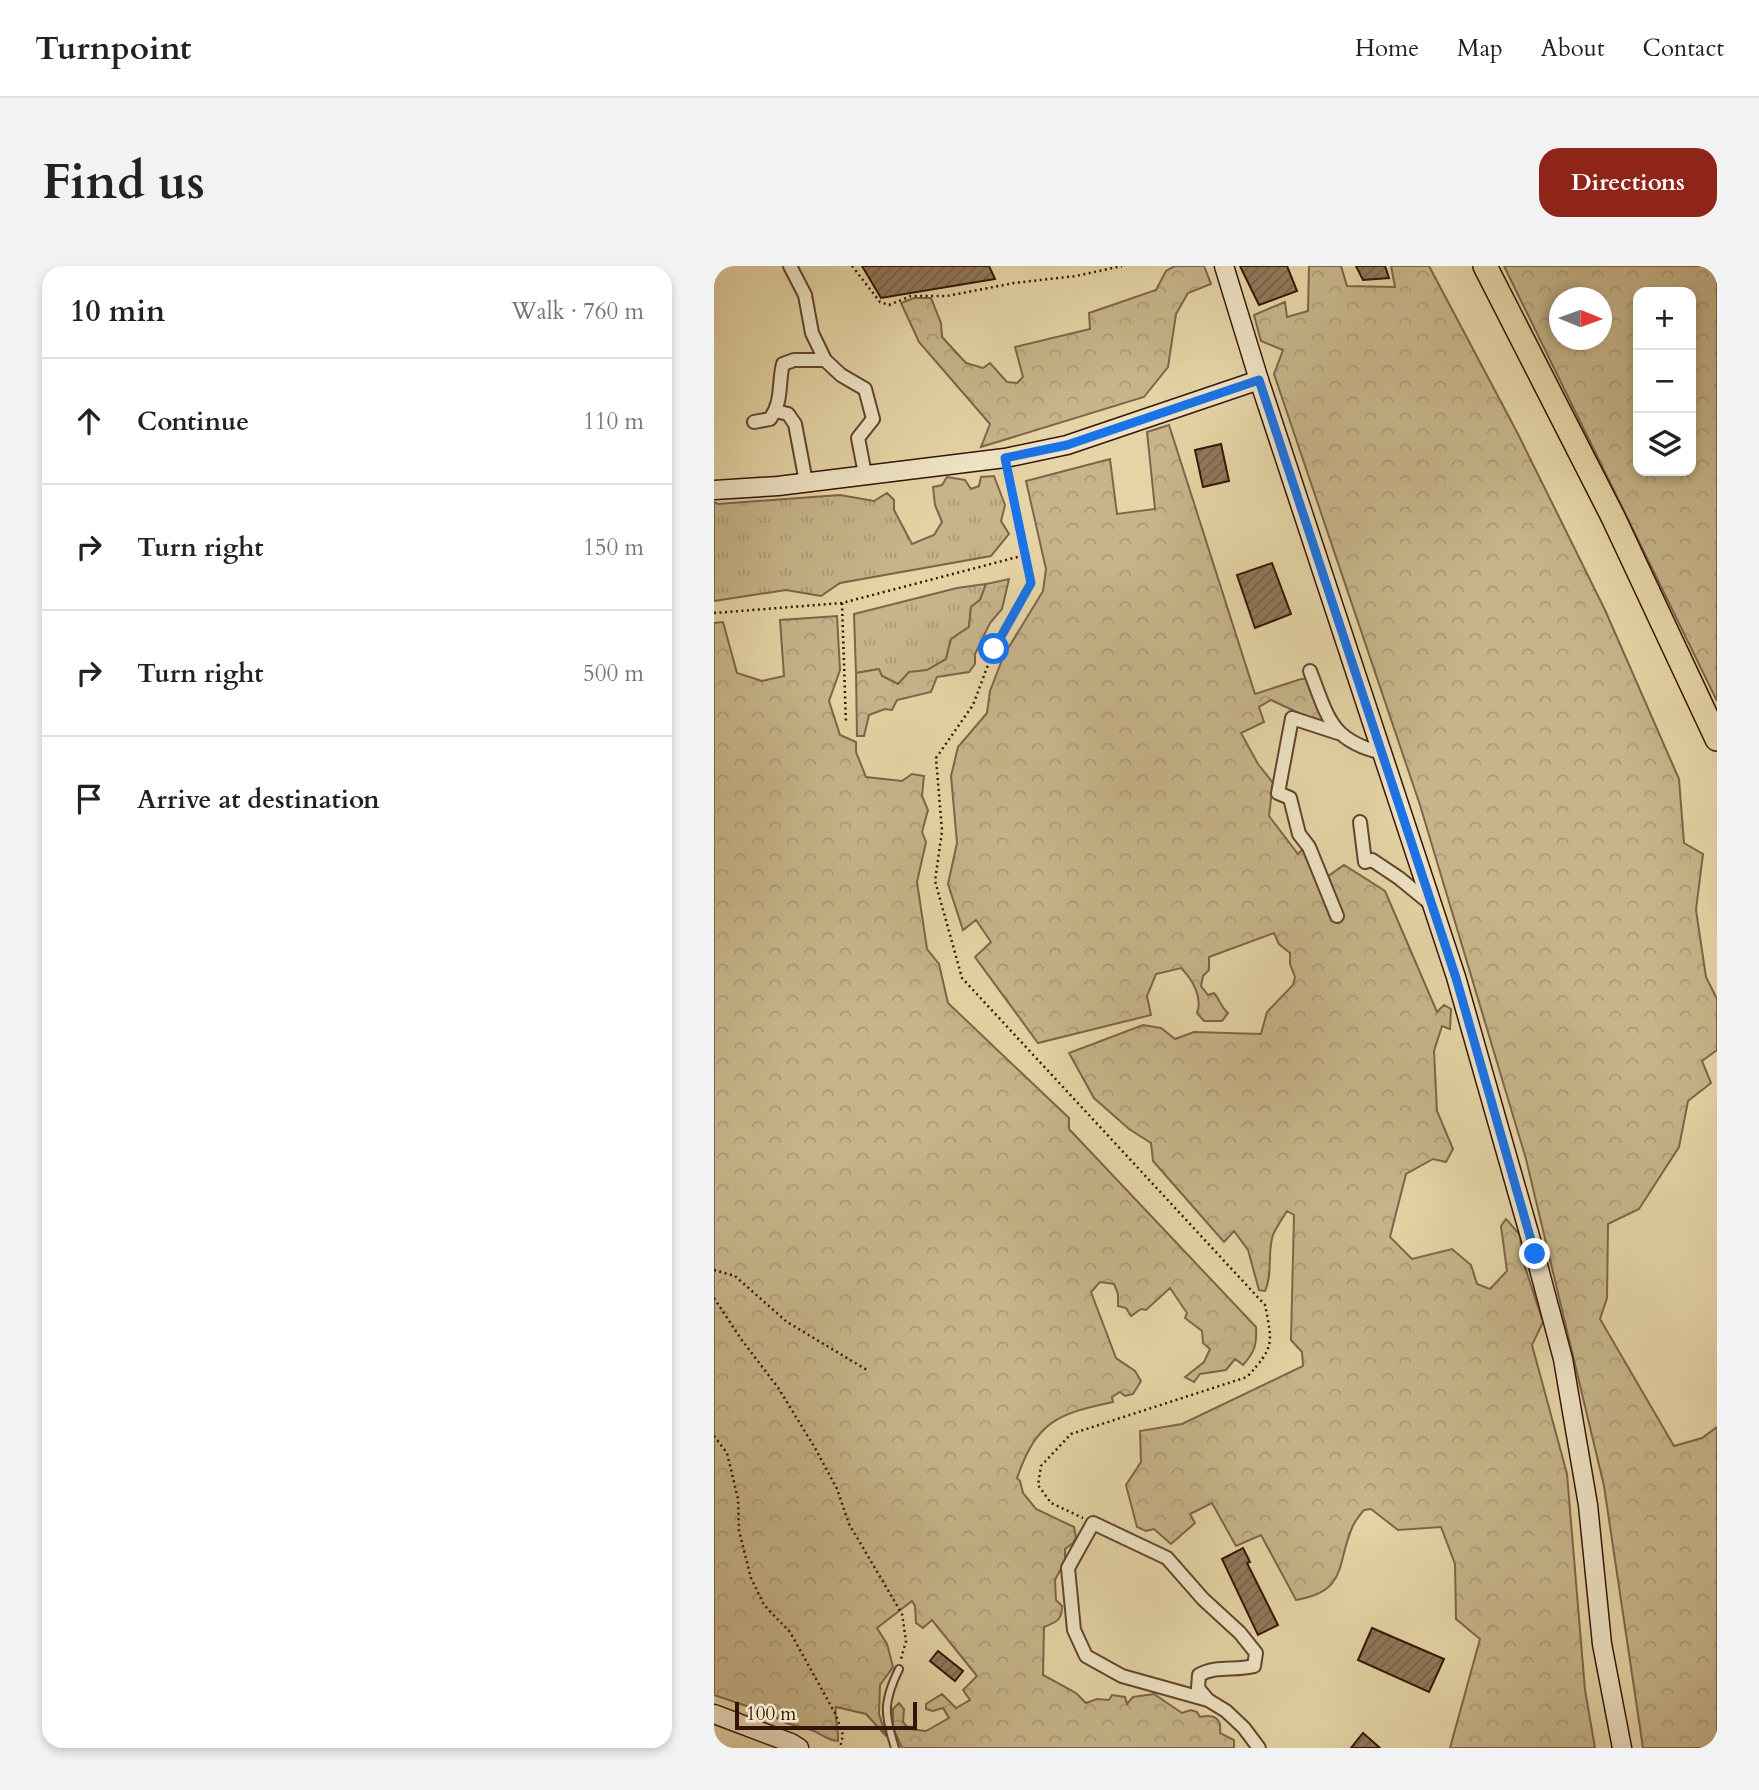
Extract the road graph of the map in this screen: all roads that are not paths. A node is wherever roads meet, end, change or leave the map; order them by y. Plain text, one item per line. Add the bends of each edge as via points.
1 (789, 266) edge
2 (1224, 266) edge
3 (1485, 266) edge
4 (825, 360) junction
5 (1259, 380) junction
6 (776, 411) junction
7 (754, 422) dead end
8 (865, 474) junction
9 (806, 482) junction
10 (714, 490) edge
11 (1310, 671) dead end
12 (1338, 733) junction
13 (1717, 738) edge
14 (1383, 753) junction
15 (1360, 822) dead end
16 (1433, 905) junction
17 (1337, 916) dead end
18 (899, 1669) road end
19 (1208, 1700) junction
20 (714, 1714) edge
21 (799, 1748) edge
22 (895, 1748) edge
23 (1259, 1748) edge
24 (1622, 1748) edge

1 - 4 street via 805,295 811,333
2 - 5 main road
3 - 13 highway via 1613,517
4 - 6 street via 783,364
4 - 8 street via 865,389 873,419 858,438
5 - 8 main road via 1067,445 1005,458
5 - 14 main road
6 - 7 street via 770,419
6 - 9 street via 788,414 795,424
8 - 9 main road
9 - 10 main road
11 - 12 street
12 - 14 street via 1365,749
12 - 17 street via 1292,718 1278,793 1290,798 1299,834 1309,847
14 - 16 main road
15 - 16 street via 1366,862 1372,860 1399,877
16 - 24 main road via 1563,1359 1587,1505 1602,1644
18 - 22 lane via 889,1689 886,1715
19 - 19 street via 1122,1676 1086,1656 1074,1630 1068,1568 1093,1523 1167,1558 1256,1653 1254,1665 1239,1670 1210,1669 1199,1675 1198,1688
19 - 23 street via 1226,1711
20 - 21 main road

